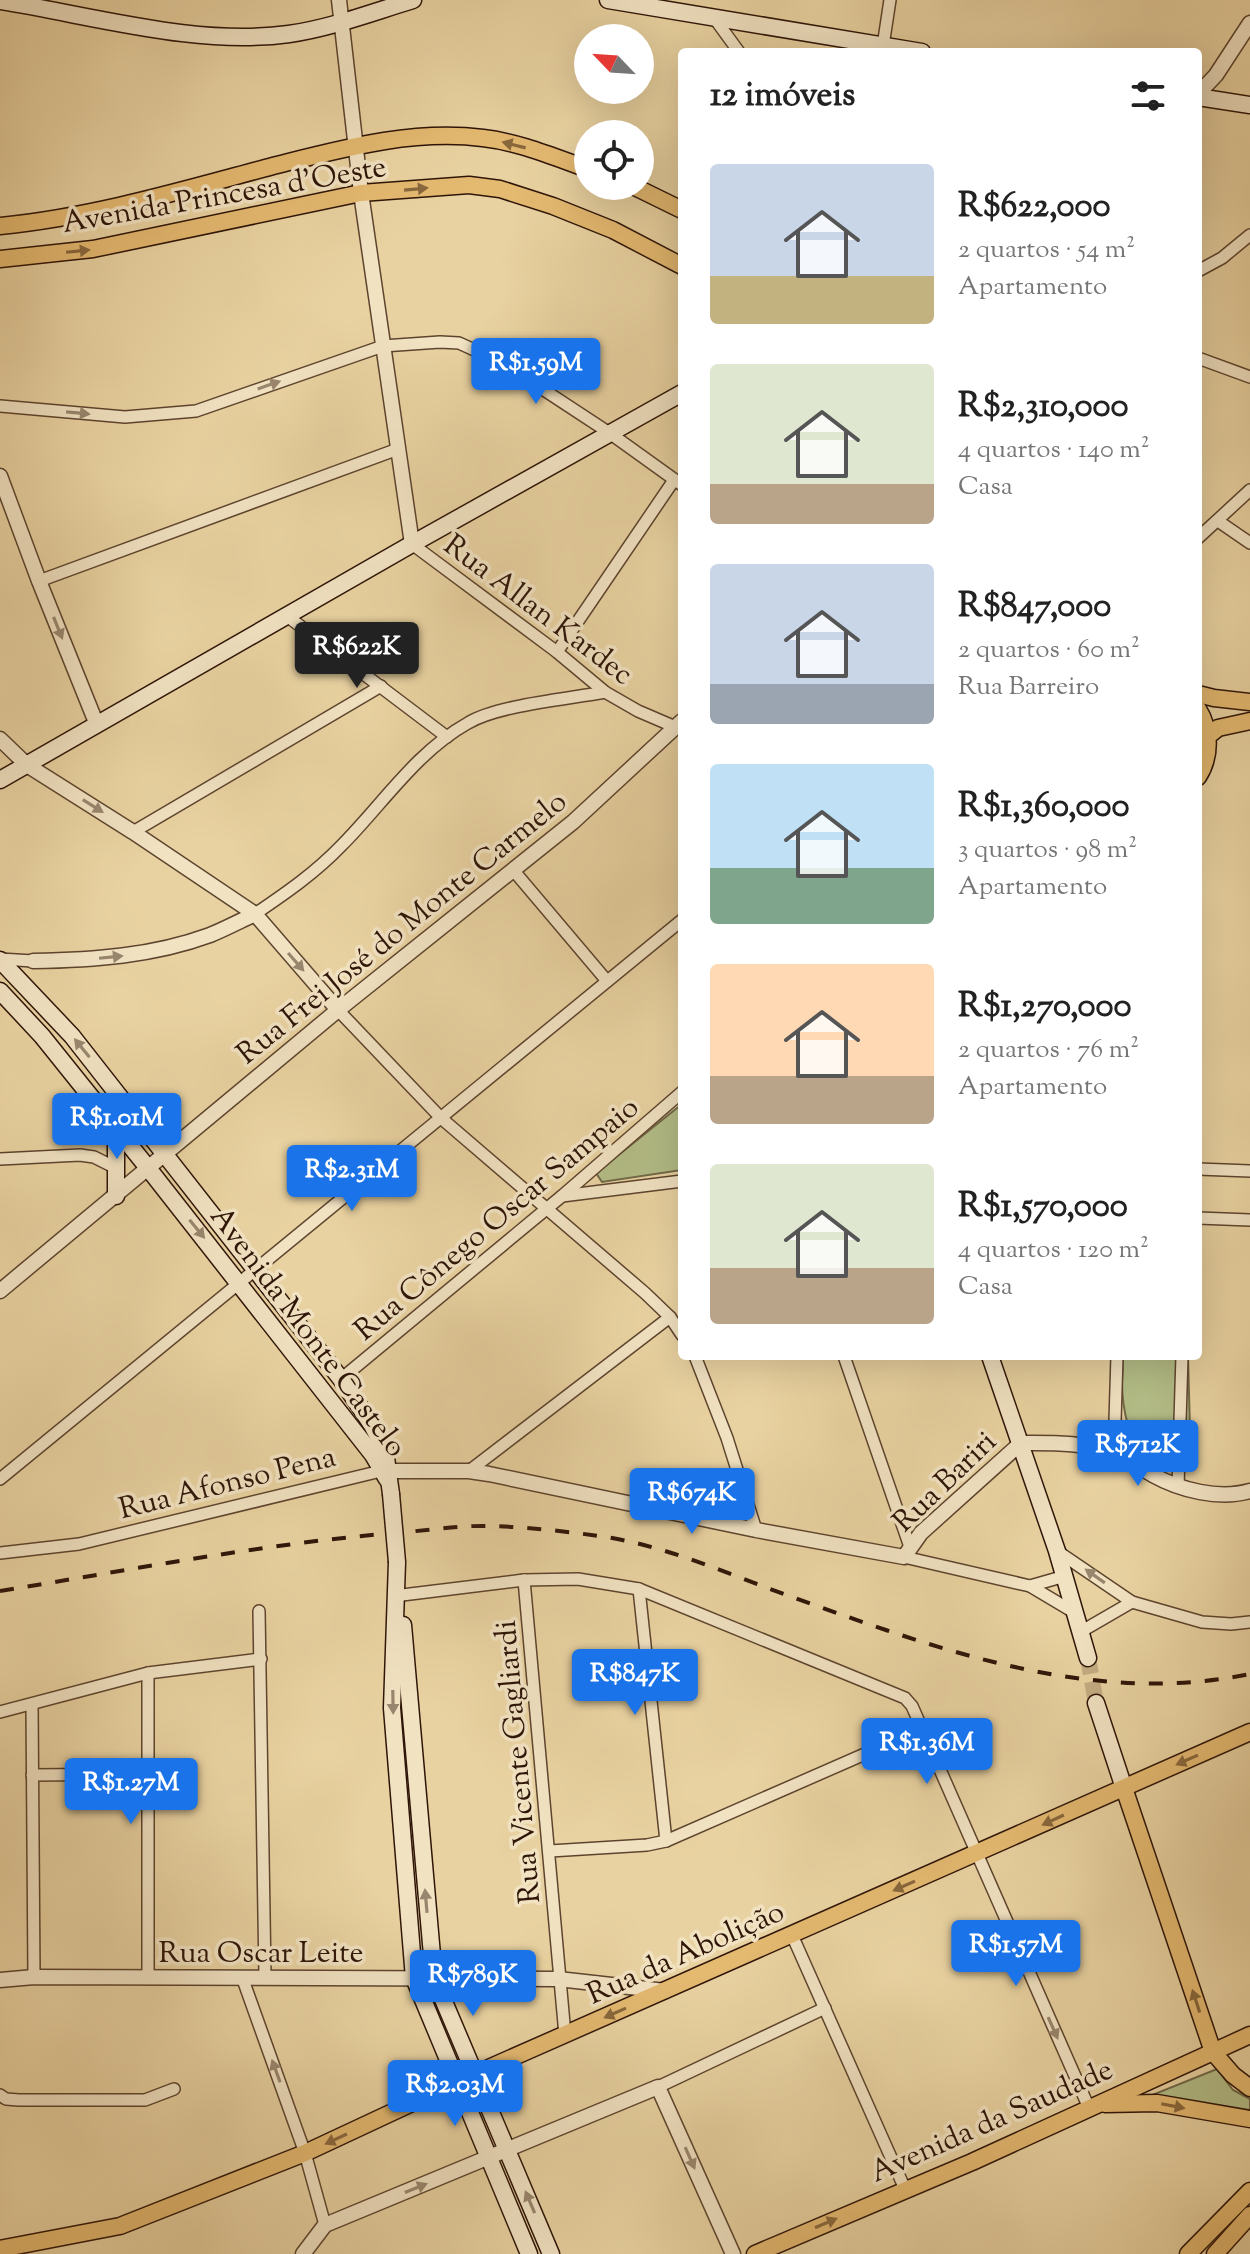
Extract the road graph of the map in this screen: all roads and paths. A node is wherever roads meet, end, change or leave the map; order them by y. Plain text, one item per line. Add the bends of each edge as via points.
1 (339, 0) edge
2 (413, 0) edge
3 (608, 0) edge
4 (890, 0) edge
5 (0, 1) edge
6 (50, 4) edge
7 (715, 19) junction
8 (342, 20) junction
9 (1250, 23) edge
10 (883, 46) junction
11 (736, 48) edge
12 (896, 48) edge
13 (1202, 91) edge
14 (1202, 97) edge
15 (1250, 105) edge
16 (356, 144) junction
17 (574, 164) edge
18 (361, 193) junction
19 (654, 196) edge
20 (678, 208) edge
21 (0, 226) edge
22 (1250, 235) edge
23 (0, 259) edge
24 (678, 264) edge
25 (1202, 269) edge
26 (383, 346) junction
27 (1202, 359) edge
28 (1250, 377) edge
29 (678, 395) edge
30 (0, 406) edge
31 (611, 434) junction
32 (398, 449) junction
33 (0, 476) edge
34 (678, 482) edge
35 (1250, 490) edge
36 (1218, 521) junction
37 (1202, 535) edge
38 (1250, 543) edge
39 (412, 544) junction
40 (39, 581) junction
41 (287, 616) junction
42 (557, 652) junction
43 (381, 686) junction
44 (605, 692) junction
45 (1202, 695) edge
46 (1250, 702) edge
47 (1202, 720) edge
48 (1250, 721) edge
49 (97, 725) junction
50 (678, 725) edge
51 (678, 728) edge
52 (1208, 736) junction
53 (447, 737) junction
54 (0, 739) edge
55 (27, 765) junction
56 (1202, 767) edge
57 (0, 780) edge
58 (133, 832) junction
59 (514, 871) junction
60 (255, 914) junction
61 (678, 923) edge
62 (0, 960) edge
63 (33, 961) joint
64 (607, 981) junction
65 (0, 991) edge
66 (338, 1010) junction
67 (678, 1095) edge
68 (441, 1118) junction
69 (116, 1129) junction
70 (165, 1153) junction
71 (0, 1159) edge
72 (116, 1168) junction
73 (148, 1168) junction
74 (1202, 1169) edge
75 (1250, 1171) edge
76 (678, 1182) edge
77 (116, 1196) junction
78 (562, 1196) junction
79 (547, 1208) junction
80 (1202, 1218) edge
81 (1250, 1220) edge
82 (256, 1269) junction
83 (239, 1282) junction
84 (0, 1291) edge
85 (670, 1317) junction
86 (678, 1329) edge
87 (697, 1360) edge
88 (845, 1360) edge
89 (991, 1360) edge
90 (1117, 1360) edge
91 (1182, 1360) edge
92 (341, 1379) junction
93 (1021, 1443) junction
94 (1114, 1453) junction
95 (469, 1471) junction
96 (0, 1479) edge
97 (388, 1480) junction
98 (1178, 1486) junction
99 (1250, 1491) edge
100 (756, 1530) junction
101 (1057, 1551) junction
102 (907, 1552) junction
103 (0, 1553) edge
104 (1065, 1576) junction
105 (524, 1580) junction
106 (1030, 1586) junction
107 (639, 1589) junction
108 (397, 1596) junction
109 (1132, 1602) junction
110 (259, 1611) dead end
111 (1250, 1622) edge
112 (1080, 1623) junction
113 (1088, 1658) tunnel mouth
114 (261, 1659) junction
115 (148, 1673) junction
116 (1096, 1703) tunnel mouth
117 (32, 1704) junction
118 (0, 1712) edge
119 (922, 1729) junction
120 (1250, 1732) edge
121 (148, 1774) junction
122 (32, 1775) junction
123 (1124, 1788) junction
124 (666, 1841) junction
125 (550, 1851) junction
126 (976, 1855) junction
127 (792, 1935) junction
128 (265, 1976) junction
129 (34, 1977) junction
130 (242, 1977) junction
131 (148, 1978) junction
132 (414, 1978) junction
133 (434, 1978) junction
134 (562, 1979) junction
135 (0, 1980) edge
136 (665, 1991) junction
137 (825, 2008) junction
138 (565, 2035) junction
139 (1250, 2035) edge
140 (1213, 2052) junction
141 (475, 2074) junction
142 (457, 2082) junction
143 (658, 2087) junction
144 (1250, 2088) edge
145 (174, 2089) dead end
146 (0, 2095) edge
147 (1092, 2106) junction
148 (1250, 2119) edge
149 (508, 2151) junction
150 (305, 2153) junction
151 (490, 2158) junction
152 (905, 2189) junction
153 (1250, 2191) edge
154 (1250, 2215) edge
155 (325, 2225) junction
156 (9, 2250) edge
157 (303, 2254) edge
158 (529, 2254) edge
159 (551, 2254) edge
160 (733, 2254) edge
161 (755, 2254) edge
162 (1188, 2254) edge
163 (1215, 2254) edge

1 - 8 street
2 - 8 main road
3 - 7 main road
4 - 10 street
5 - 6 main road
6 - 8 main road via 154,29 231,36 290,34
7 - 10 main road
7 - 11 street
8 - 16 street
9 - 13 street
10 - 12 main road
14 - 15 main road
17 -> 16 main road, Avenida Princesa d'Oeste via 484,138
16 - 18 street
16 - 21 main road, Avenida Princesa d'Oeste via 113,208
23 -> 18 main road, Avenida Princesa d'Oeste via 93,249
18 -> 24 main road, Avenida Princesa d'Oeste via 469,185 500,189 613,230
18 - 26 street
19 - 20 main road
22 - 25 street
30 -> 26 street via 125,417 196,411
26 - 31 street via 440,342 481,351
26 - 32 street
27 - 28 street
29 - 31 main road
31 - 34 street
31 - 39 main road
32 - 39 street
32 - 40 street
33 - 40 street
34 - 42 street
35 - 36 street
36 - 37 street
36 - 38 street
39 - 41 main road
39 - 42 street, Rua Allan Kardec
40 -> 49 street
41 - 43 street
41 - 49 main road
42 - 44 street, Rua Allan Kardec
43 - 53 street
43 - 58 street
44 - 50 street, Rua Allan Kardec
44 - 53 street via 494,712
45 - 46 main road
47 - 52 main road
48 - 52 main road via 1218,728
49 - 55 main road
51 - 59 street, Rua Frei José do Monte Carmelo
52 - 56 main road
53 - 60 street via 302,883
54 - 55 street
55 - 57 main road
55 -> 58 street
58 - 60 street
59 - 64 street
59 - 66 street, Rua Frei José do Monte Carmelo
63 -> 60 street via 87,960 166,948
60 -> 66 street
61 - 64 street
62 - 63 street
70 -> 62 main road, Avenida Monte Castelo via 72,1036
64 - 68 street
65 - 69 main road, Avenida Monte Castelo
66 - 68 street
66 - 70 street, Rua Frei José do Monte Carmelo
67 - 78 street, Rua Cônego Oscar Sampaio
68 - 79 street
68 - 82 street
69 - 72 main road
69 - 73 main road, Avenida Monte Castelo
70 - 73 street, Rua Frei José do Monte Carmelo
70 - 82 main road, Avenida Monte Castelo
71 - 72 street via 80,1155
72 - 77 main road
73 - 77 street, Rua Frei José do Monte Carmelo
73 -> 83 main road, Avenida Monte Castelo
74 - 75 street
76 - 78 street
77 - 84 street, Rua Frei José do Monte Carmelo
78 - 79 street, Rua Cônego Oscar Sampaio
79 - 85 street
79 - 92 street, Rua Cônego Oscar Sampaio
80 - 81 street
82 - 83 street
82 - 92 main road, Avenida Monte Castelo
83 - 96 street
83 - 97 main road, Avenida Monte Castelo
85 - 86 street
85 - 95 street
87 - 100 street
88 - 102 street
89 - 93 main road
90 - 94 street
91 - 98 street
92 - 97 main road, Avenida Monte Castelo via 385,1450
93 - 94 street
93 - 101 main road
93 - 102 street, Rua Bariri
94 - 98 street
95 - 97 street, Rua Afonso Pena
95 - 100 street, Rua Afonso Pena
97 - 103 street, Rua Afonso Pena via 79,1544
97 - 108 main road, Avenida Monte Castelo, bridge
98 - 99 street via 1223,1494
100 - 102 street, Rua Afonso Pena
101 - 104 main road
109 -> 101 street
102 - 106 street, Rua Afonso Pena
104 - 106 street, Rua Afonso Pena
104 - 112 main road
105 - 107 street via 578,1579
105 - 108 street
105 - 125 street, Rua Vicente Gagliardi
106 - 112 street, Rua Afonso Pena
107 - 119 street via 909,1701
107 - 124 street
108 -> 132 main road via 392,1708
133 -> 108 main road
109 - 111 street via 1202,1622
109 - 112 street
110 - 114 street
112 - 113 main road
114 - 115 street
114 - 128 street
115 - 117 street
115 - 121 street
116 - 123 main road
117 - 118 street
117 - 122 street
119 - 124 street
119 - 126 street
120 -> 123 main road, Rua da Abolição
121 - 122 street
121 - 131 street
122 - 129 street
123 -> 126 main road, Rua da Abolição
140 -> 123 main road
124 - 125 street
125 - 134 street, Rua Vicente Gagliardi
126 -> 127 main road, Rua da Abolição
126 -> 147 street
127 - 136 main road, Rua da Abolição
127 - 137 street
128 - 130 street, Rua Oscar Leite
128 - 132 street, Rua Oscar Leite
129 - 131 street, Rua Oscar Leite
129 - 135 street, Rua Oscar Leite
130 - 131 street, Rua Oscar Leite
150 -> 130 street
132 - 133 street, Rua Oscar Leite
132 - 142 main road
133 - 134 street, Rua Oscar Leite
133 - 141 main road
134 - 136 street, Rua Oscar Leite
134 - 138 street, Rua Vicente Gagliardi
136 -> 138 main road, Rua da Abolição
137 - 143 street
137 - 152 street
138 - 141 main road, Rua da Abolição
139 - 140 main road, Avenida da Saudade
140 - 144 main road
140 - 147 main road, Avenida da Saudade
141 - 142 main road, Rua da Abolição
141 - 149 main road
142 -> 150 main road, Rua da Abolição
142 - 151 main road
143 - 149 street
143 -> 160 street
145 - 146 street via 145,2100 19,2100
147 -> 148 main road via 1157,2103
147 - 152 main road, Avenida da Saudade
149 - 151 street
159 -> 149 main road
150 - 155 street
150 - 156 main road, Rua da Abolição via 120,2226
155 -> 151 street
151 - 158 main road
161 -> 152 main road, Avenida da Saudade
153 - 162 main road
154 - 163 main road
155 - 157 street

